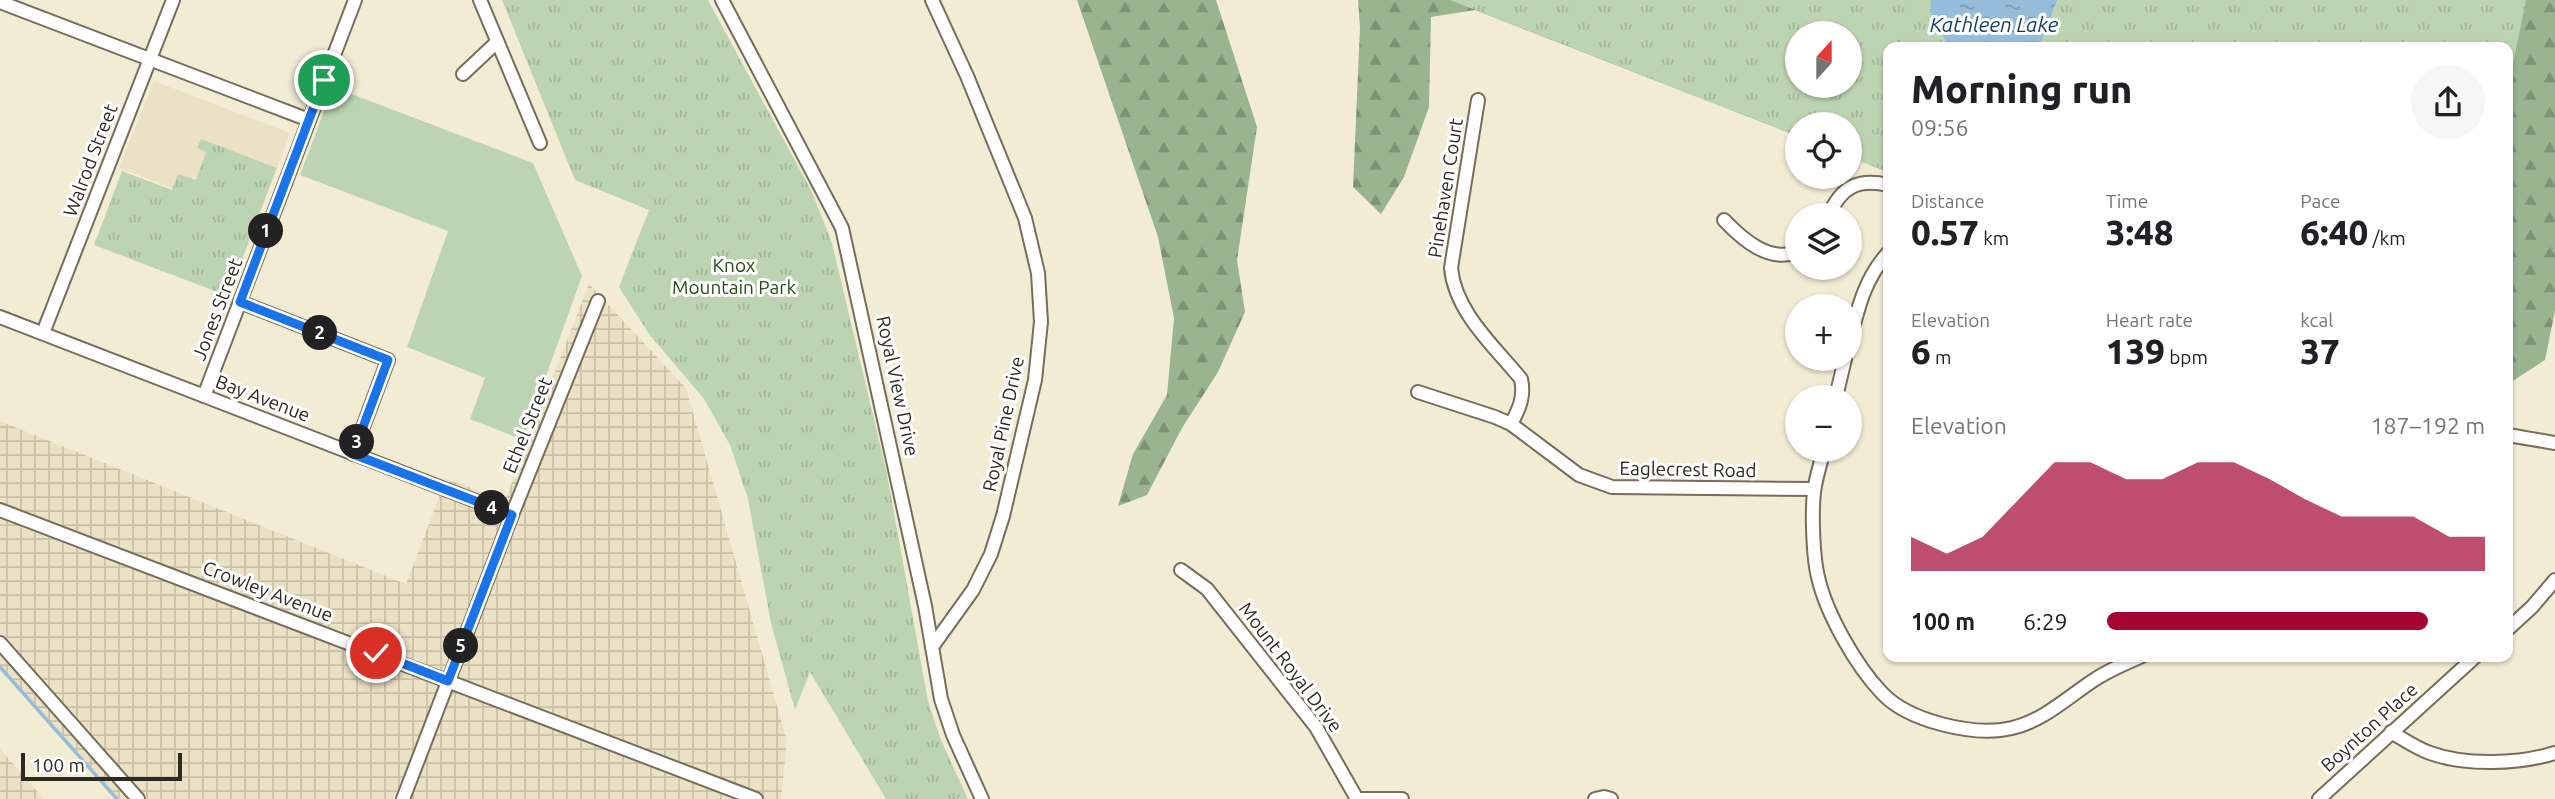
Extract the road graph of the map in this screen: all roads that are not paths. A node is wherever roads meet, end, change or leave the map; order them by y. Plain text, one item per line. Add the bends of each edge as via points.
1 (173, 0) edge
2 (355, 0) edge
3 (480, 0) edge
4 (722, 0) edge
5 (932, 0) edge
6 (0, 1) edge
7 (497, 42) junction
8 (150, 60) junction
9 (463, 74) dead end
10 (1478, 100) dead end
11 (309, 120) junction
12 (540, 143) dead end
13 (1883, 184) edge
14 (1834, 203) edge
15 (1724, 220) dead end
16 (1785, 254) edge
17 (1883, 259) edge
18 (1862, 297) edge
19 (598, 301) dead end
20 (240, 302) junction
21 (0, 317) edge
22 (43, 333) junction
23 (1418, 392) dead end
24 (204, 396) junction
25 (1510, 424) junction
26 (2513, 436) edge
27 (2555, 443) edge
28 (353, 454) junction
29 (1821, 462) edge
30 (1814, 489) junction
31 (0, 510) edge
32 (512, 515) junction
33 (1181, 570) dead end
34 (2555, 580) edge
35 (2513, 624) edge
36 (0, 643) edge
37 (932, 647) junction
38 (2128, 662) edge
39 (2469, 662) edge
40 (448, 681) junction
41 (2391, 732) junction
42 (2555, 753) edge
43 (138, 799) edge
44 (403, 799) edge
45 (756, 799) edge
46 (982, 799) edge
47 (1357, 799) edge
48 (1402, 799) edge
49 (1595, 799) edge
50 (1611, 799) edge
51 (2319, 799) edge

1 - 8 street, Walrod Street
2 - 11 street, Jones Street
3 - 7 street
4 - 37 street, Royal View Drive via 842,228
5 - 37 street, Royal Pine Drive via 1025,218 1038,273 1041,322 1035,380 991,554 973,590
6 - 8 street
7 - 9 street
7 - 12 street
8 - 11 street
8 - 22 street, Walrod Street
10 - 25 street, Pinehaven Court via 1451,268 1460,302 1521,379 1521,405
11 - 20 street, Jones Street
13 - 14 street via 1859,183
15 - 16 street via 1766,252
17 - 18 street
19 - 32 street, Ethel Street
20 - 24 street, Jones Street
20 - 28 street via 388,360
21 - 22 street, Bay Avenue
22 - 24 street, Bay Avenue
23 - 25 street, Eaglecrest Road
24 - 28 street, Bay Avenue
25 - 30 street, Eaglecrest Road via 1579,475 1612,487
26 - 27 street
28 - 32 street, Bay Avenue
29 - 30 street
30 - 38 street via 1818,577 1829,609 1855,658 1882,694 1906,710 1955,727 1981,731 2011,728 2040,718 2096,678
31 - 40 street, Crowley Avenue
32 - 40 street, Ethel Street
33 - 47 street, Mount Royal Drive via 1207,589 1316,727
34 - 35 street
36 - 43 street
37 - 46 street, Royal View Drive via 941,699
39 - 41 street, Boynton Place
40 - 44 street, Ethel Street
40 - 45 street, Crowley Avenue
41 - 42 street via 2430,753 2472,761
41 - 51 street, Boynton Place
47 - 48 street
49 - 50 street

